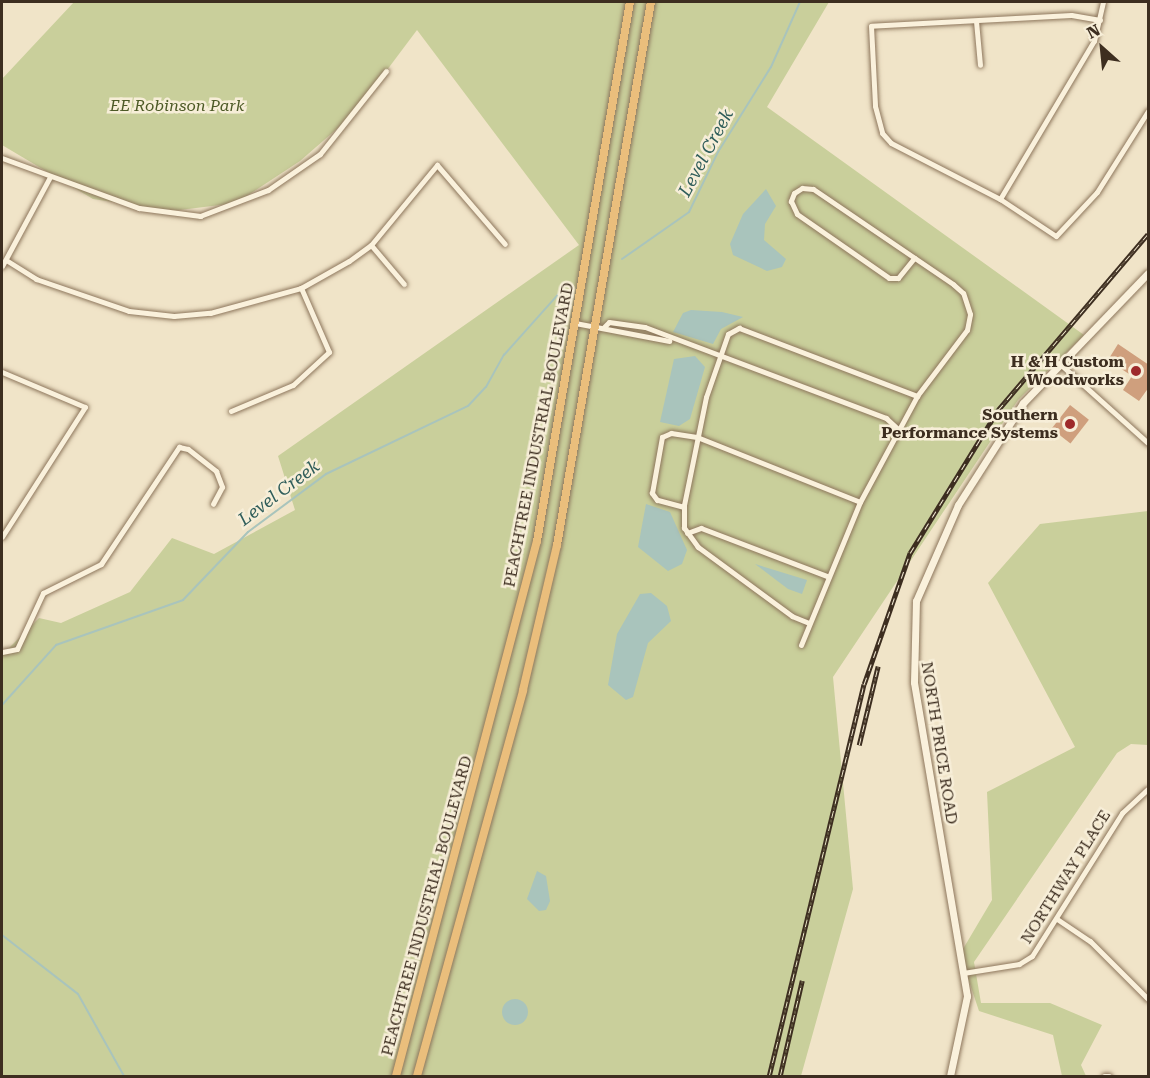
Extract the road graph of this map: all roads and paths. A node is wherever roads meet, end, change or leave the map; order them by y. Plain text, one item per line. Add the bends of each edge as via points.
1 (630, 2) edge
2 (651, 2) edge
3 (1103, 2) edge
4 (1100, 20) junction
5 (976, 21) junction
6 (980, 64) dead end
7 (386, 71) dead end
8 (1149, 111) edge
9 (2, 158) edge
10 (50, 177) junction
11 (1000, 200) junction
12 (371, 244) junction
13 (505, 244) dead end
14 (914, 258) junction
15 (6, 260) junction
16 (2, 266) edge
17 (1149, 273) edge
18 (404, 284) dead end
19 (301, 288) junction
20 (575, 323) junction
21 (599, 327) junction
22 (676, 342) junction
23 (720, 358) junction
24 (1058, 362) junction
25 (2, 372) edge
26 (917, 396) junction
27 (231, 411) dead end
28 (898, 429) junction
29 (697, 437) junction
30 (1149, 443) edge
31 (860, 502) junction
32 (213, 504) dead end
33 (684, 507) junction
34 (687, 533) junction
35 (2, 537) edge
36 (827, 576) junction
37 (809, 623) junction
38 (801, 645) dead end
39 (2, 652) edge
40 (1148, 789) edge
41 (1057, 919) junction
42 (963, 973) junction
43 (1149, 999) edge
44 (396, 1077) edge
45 (417, 1077) edge
46 (950, 1077) edge

1 - 20 highway, PEACHTREE INDUSTRIAL BOULEVARD
2 - 21 highway, PEACHTREE INDUSTRIAL BOULEVARD
3 - 4 street
4 - 5 street via 1071,15
4 - 11 street via 1094,41
5 - 6 street
5 - 11 street via 871,26 875,106 882,133 891,144
7 - 10 street via 320,154 268,190 200,216 139,208
8 - 11 street via 1097,192 1056,236
9 - 10 street
10 - 15 street
12 - 13 street via 437,165
12 - 18 street
12 - 19 street
14 - 14 street via 813,189 802,188 794,193 791,201 797,214 889,278 898,278
14 - 26 street via 963,293 970,314 967,330
15 - 16 street
15 - 19 street via 36,279 129,311 174,316 210,313
17 - 24 street, NORTH PRICE ROAD
19 - 27 street via 329,352 293,385
20 - 21 street
20 - 44 highway, PEACHTREE INDUSTRIAL BOULEVARD via 526,585
21 - 22 street via 607,332
21 - 22 street via 609,322 645,327
21 - 45 highway, PEACHTREE INDUSTRIAL BOULEVARD via 531,656
22 - 23 street
23 - 26 street via 728,334 739,328
23 - 28 street via 886,418
23 - 29 street
24 - 30 street
24 - 42 street, NORTH PRICE ROAD via 1023,403 964,495 916,601 914,682
25 - 35 street via 85,407
26 - 28 street
28 - 31 street
29 - 31 street
29 - 33 street
29 - 33 street via 671,433 662,437 652,493 657,500
31 - 36 street
32 - 39 street via 222,487 216,471 188,448 179,447 101,564 43,593 17,649
33 - 34 street
34 - 36 street via 701,528
34 - 37 street via 698,547 792,616
36 - 37 street
37 - 38 street
40 - 41 street, NORTHWAY PLACE via 1122,813
41 - 42 street, NORTHWAY PLACE via 1032,956 1019,963
41 - 43 street via 1090,941
42 - 46 street, NORTH PRICE ROAD via 964,1022

